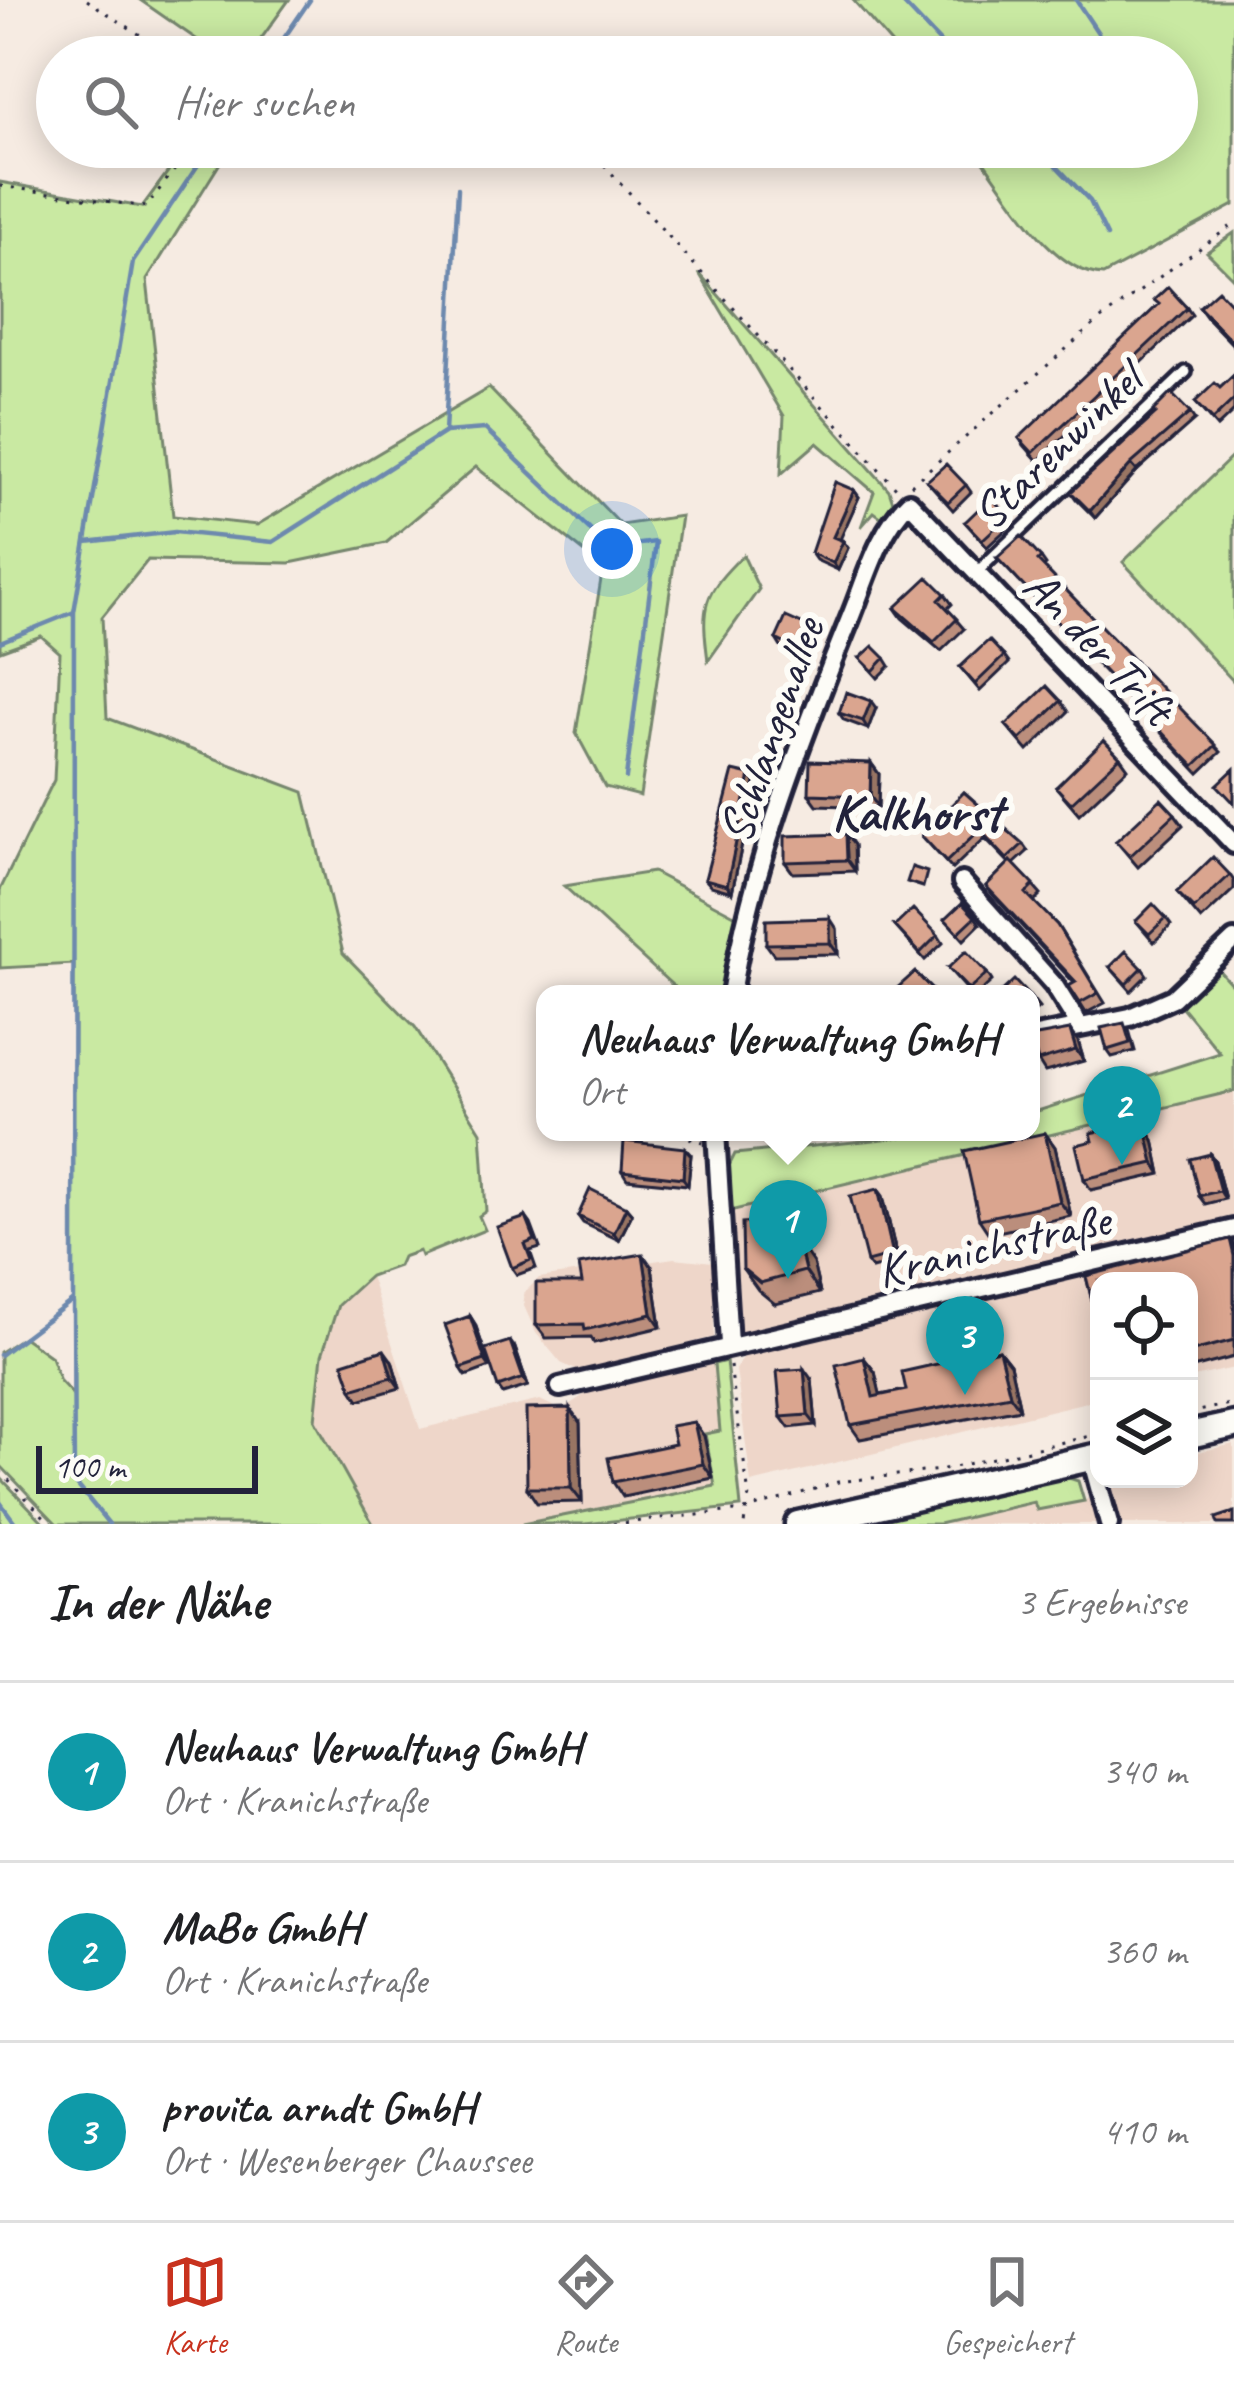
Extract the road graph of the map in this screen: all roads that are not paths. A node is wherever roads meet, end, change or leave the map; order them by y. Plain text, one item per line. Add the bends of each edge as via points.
1 (1186, 371) dead end
2 (905, 498) joint
3 (976, 573) junction
4 (1234, 844) edge
5 (962, 882) dead end
6 (1234, 940) edge
7 (733, 985) edge
8 (1079, 1025) junction
9 (1040, 1034) edge
10 (717, 1141) edge
11 (1234, 1229) edge
12 (729, 1344) junction
13 (560, 1387) dead end
14 (1234, 1425) edge
15 (1198, 1433) edge
16 (1090, 1451) edge
17 (1103, 1488) edge
18 (798, 1524) edge
19 (1109, 1524) edge

1 - 3 lane, Starenwinkel
2 - 3 street, An der Trift
2 - 7 street, Schlangenallee via 816,704 746,917
3 - 4 street, An der Trift
5 - 8 street
6 - 8 street via 1173,998 1130,1017
8 - 9 street
10 - 12 street
11 - 12 street, Kranichstraße
12 - 13 street, Kranichstraße
14 - 15 main road
16 - 18 main road
17 - 19 street

